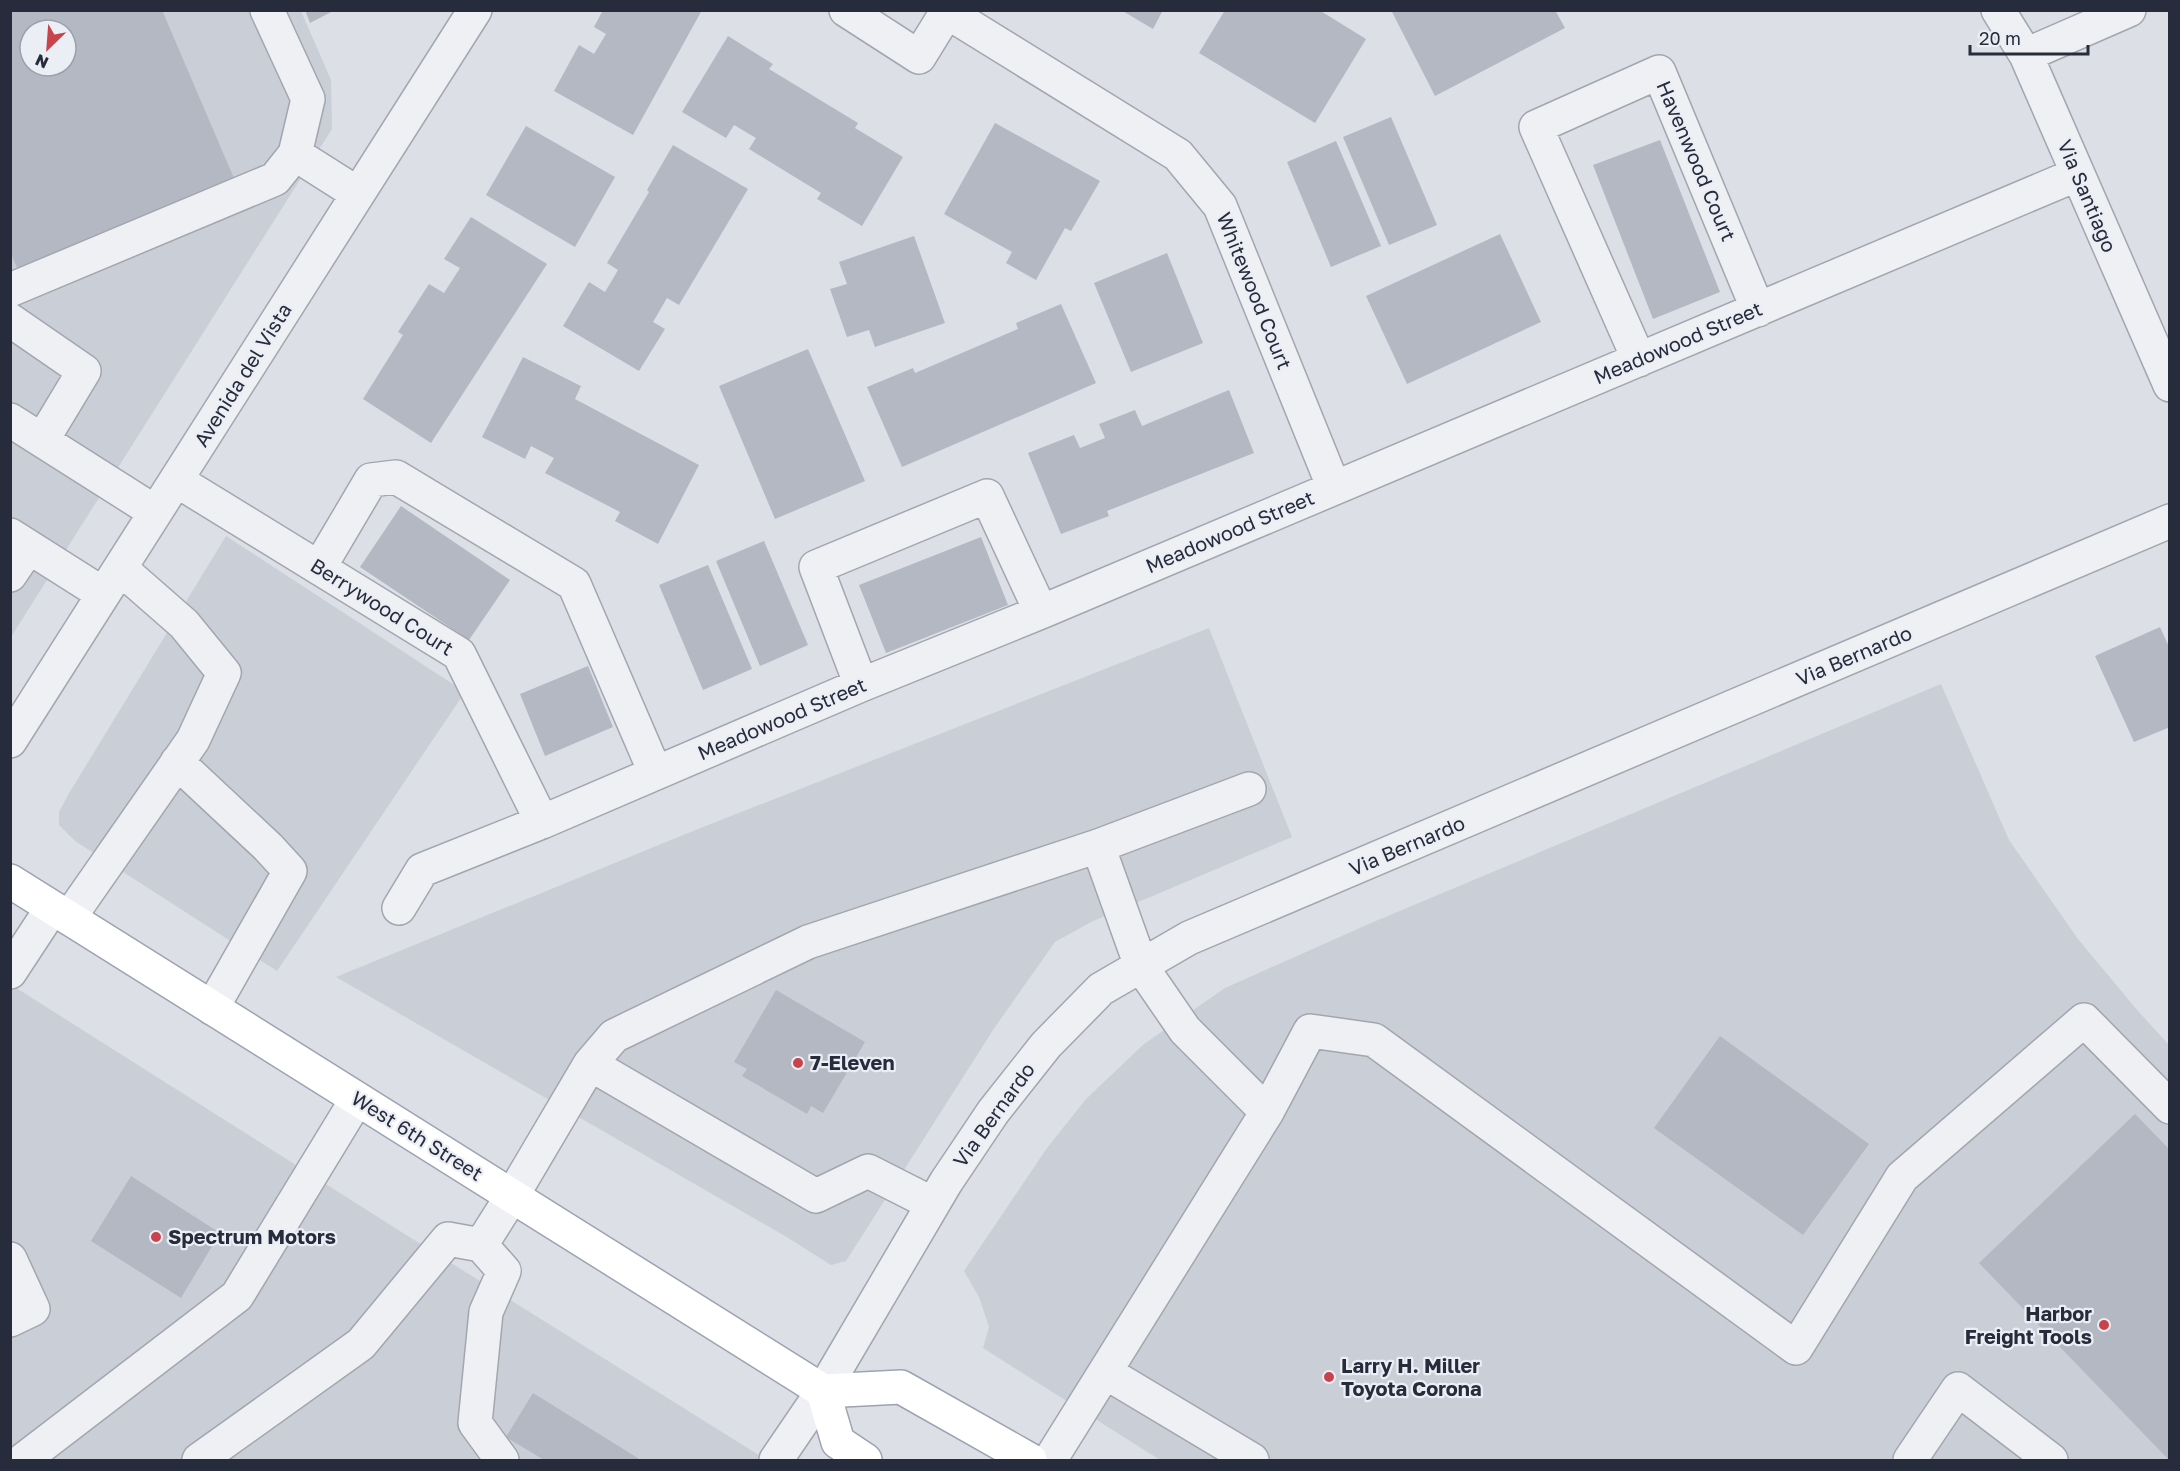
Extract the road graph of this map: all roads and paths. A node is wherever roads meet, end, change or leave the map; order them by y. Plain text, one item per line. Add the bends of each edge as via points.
1 (267, 10) edge
2 (475, 10) edge
3 (846, 10) edge
4 (1998, 10) edge
5 (2129, 10) edge
6 (948, 11) edge
7 (2026, 55) junction
8 (295, 154) junction
9 (2078, 174) junction
10 (358, 194) junction
11 (10, 290) edge
12 (1758, 310) junction
13 (10, 320) edge
14 (1638, 360) junction
15 (2169, 385) edge
16 (10, 420) edge
17 (43, 439) junction
18 (176, 480) junction
19 (1334, 488) junction
20 (155, 512) junction
21 (2169, 521) edge
22 (20, 541) edge
23 (320, 568) junction
24 (10, 575) edge
25 (111, 581) junction
26 (1041, 612) junction
27 (861, 685) junction
28 (10, 741) edge
29 (177, 762) junction
30 (655, 772) junction
31 (1249, 789) dead end
32 (542, 822) junction
33 (1098, 846) junction
34 (10, 882) edge
35 (399, 908) dead end
36 (60, 913) junction
37 (1141, 966) junction
38 (10, 972) edge
39 (212, 1008) junction
40 (590, 1064) junction
41 (357, 1099) junction
42 (2169, 1107) edge
43 (1267, 1112) junction
44 (512, 1196) junction
45 (933, 1204) junction
46 (481, 1245) junction
47 (10, 1259) edge
48 (10, 1320) edge
49 (1105, 1372) junction
50 (823, 1391) junction
51 (23, 1461) edge
52 (199, 1461) edge
53 (502, 1461) edge
54 (776, 1461) edge
55 (865, 1461) edge
56 (1030, 1461) edge
57 (1050, 1461) edge
58 (1252, 1461) edge
59 (1910, 1461) edge
60 (2051, 1461) edge

1 - 8 street via 308,99
2 - 10 street, Avenida del Vista
3 - 6 street via 920,57
4 - 7 street, Via Santiago
5 - 7 street
6 - 19 street, Whitewood Court via 1178,156 1221,206
7 - 9 street, Via Santiago
8 - 10 street
8 - 11 street via 275,179
9 - 12 street, Meadowood Street
9 - 15 street, Via Santiago
10 - 18 street, Avenida del Vista
12 - 14 street, Meadowood Street
12 - 14 street, Havenwood Court via 1659,72 1536,127
13 - 17 street via 84,370
14 - 19 street, Meadowood Street
16 - 17 street
17 - 20 street
18 - 20 street, Avenida del Vista
18 - 23 street, Berrywood Court
19 - 26 street, Meadowood Street
20 - 25 street, Avenida del Vista
21 - 37 street, Via Bernardo via 1189,938
22 - 24 street
22 - 25 street
23 - 30 street via 372,480 396,477 574,584
23 - 32 street, Berrywood Court via 459,654
25 - 28 street, Avenida del Vista
25 - 29 street via 184,624 224,673 193,740
26 - 27 street, Meadowood Street
26 - 27 street via 987,496 816,567
27 - 30 street, Meadowood Street
29 - 36 street
29 - 39 street via 290,871
30 - 32 street, Meadowood Street
31 - 33 street
32 - 35 street, Meadowood Street via 422,870
33 - 37 street
33 - 40 street via 808,942 614,1036
34 - 36 main road, West 6th Street
36 - 38 street
36 - 39 main road, West 6th Street
37 - 43 street via 1185,1030
37 - 45 street, Via Bernardo via 1101,988 1046,1045 993,1112
39 - 41 main road, West 6th Street
40 - 44 street
40 - 45 street via 816,1196 868,1171
41 - 44 main road, West 6th Street
41 - 51 street via 237,1296
42 - 43 street via 2084,1020 1902,1177 1796,1348 1374,1040 1310,1031
43 - 49 street
44 - 46 street
44 - 50 main road, West 6th Street
45 - 50 street, Via Bernardo
46 - 52 street via 448,1239 361,1344
46 - 53 street via 504,1271 486,1312 475,1423
47 - 48 street via 33,1309
49 - 57 street
49 - 58 street
50 - 54 street, Via Bernardo
50 - 55 main road via 837,1442
50 - 56 main road via 901,1387
59 - 60 street via 1958,1389

